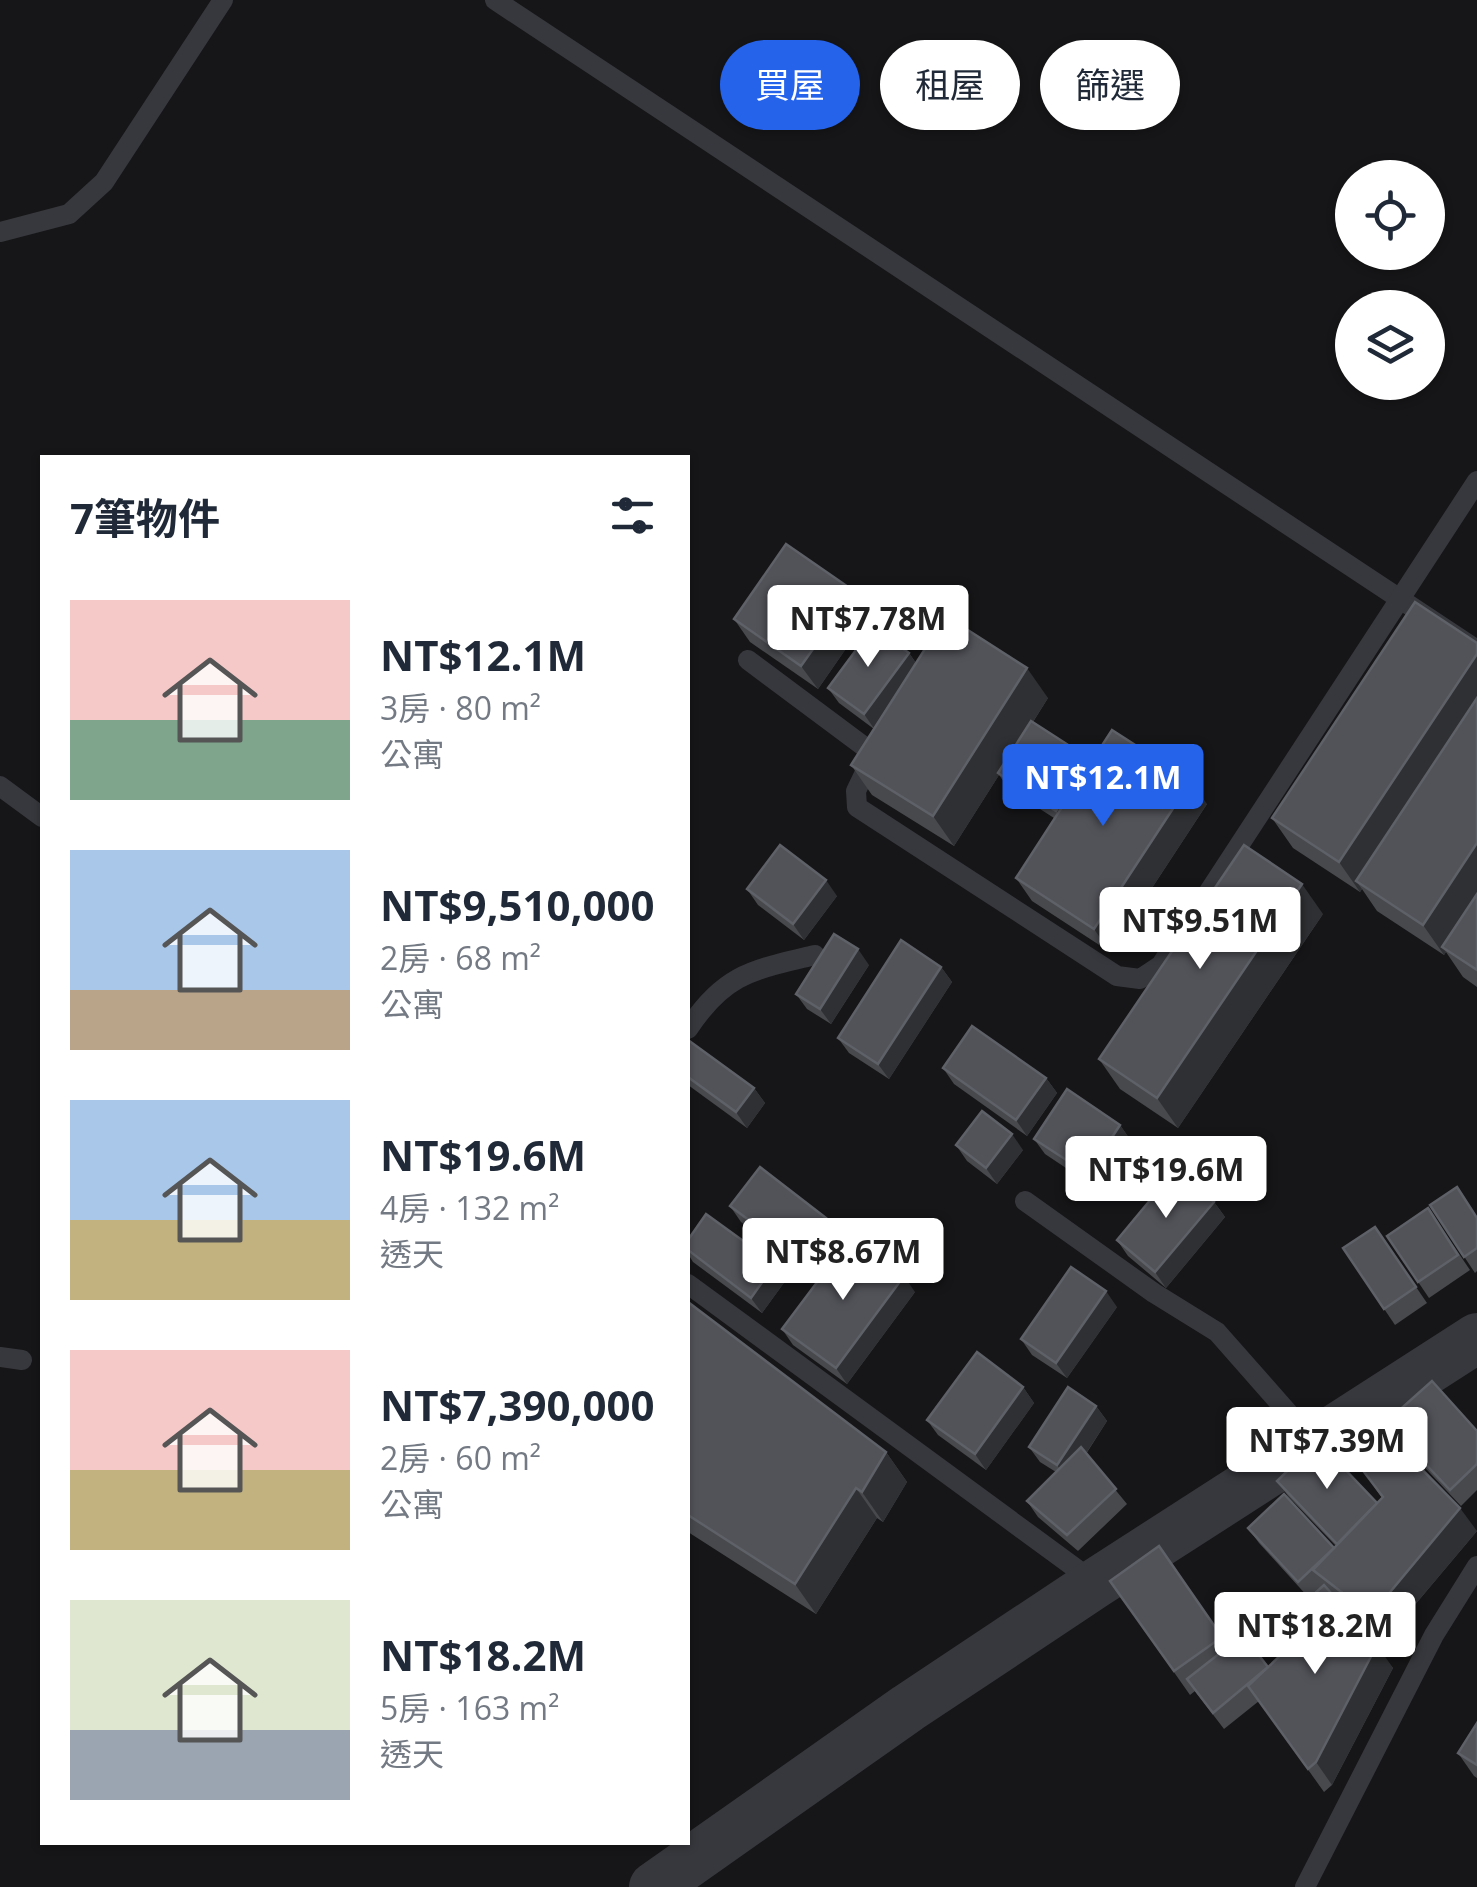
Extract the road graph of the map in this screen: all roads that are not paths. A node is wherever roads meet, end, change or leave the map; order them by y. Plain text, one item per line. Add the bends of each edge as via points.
1 (222, 0) edge
2 (494, 0) edge
3 (0, 232) edge
4 (1477, 481) edge
5 (1400, 599) junction
6 (1477, 650) edge
7 (748, 660) dead end
8 (0, 786) edge
9 (40, 816) edge
10 (815, 955) edge
11 (690, 1026) edge
12 (1025, 1200) dead end
13 (690, 1285) edge
14 (1477, 1338) edge
15 (0, 1356) edge
16 (22, 1360) dead end
17 (1314, 1442) junction
18 (1477, 1566) edge
19 (1096, 1583) junction
20 (654, 1887) edge
21 (1304, 1887) edge

1 - 3 lane via 104,182 69,214
2 - 5 lane
4 - 5 lane
5 - 6 lane
5 - 7 lane via 1161,965 1140,979 1117,976 857,806 856,790 871,760 866,748
8 - 9 lane
10 - 11 lane via 748,970 708,998
12 - 17 lane via 1217,1332
13 - 19 lane
14 - 17 street
15 - 16 lane
17 - 19 street
18 - 21 lane via 1434,1635
19 - 20 street

